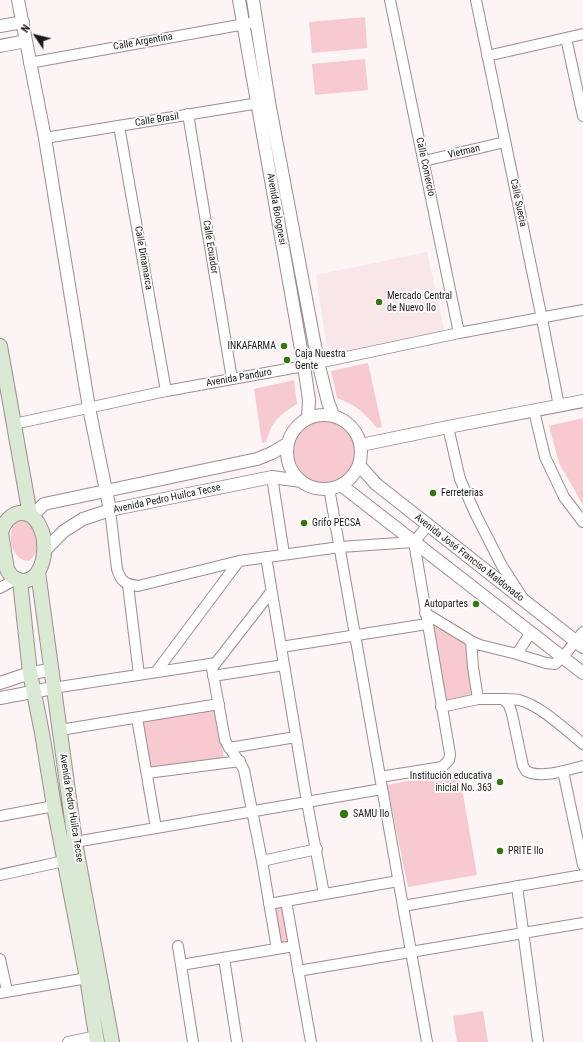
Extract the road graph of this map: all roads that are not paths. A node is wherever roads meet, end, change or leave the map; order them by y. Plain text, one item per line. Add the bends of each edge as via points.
1 (18, 0) edge
2 (239, 0) edge
3 (253, 0) edge
4 (390, 0) edge
5 (476, 0) edge
6 (23, 22) junction
7 (256, 22) junction
8 (243, 24) junction
9 (0, 26) edge
10 (583, 34) edge
11 (566, 38) junction
12 (26, 41) junction
13 (0, 46) edge
14 (487, 56) junction
15 (29, 63) junction
16 (263, 103) junction
17 (188, 114) junction
18 (583, 116) edge
19 (119, 126) junction
20 (45, 138) junction
21 (505, 142) junction
22 (424, 162) junction
23 (583, 310) edge
24 (542, 319) junction
25 (459, 333) junction
26 (0, 346) edge
27 (318, 362) junction
28 (304, 366) junction
29 (232, 380) junction
30 (166, 391) junction
31 (583, 401) edge
32 (559, 406) junction
33 (89, 408) junction
34 (534, 411) junction
35 (333, 415) junction
36 (308, 418) junction
37 (14, 424) junction
38 (448, 427) junction
39 (287, 444) junction
40 (361, 446) junction
41 (359, 465) junction
42 (272, 477) junction
43 (301, 481) junction
44 (341, 485) junction
45 (329, 488) junction
46 (105, 491) junction
47 (110, 510) junction
48 (31, 515) junction
49 (583, 522) edge
50 (428, 525) junction
51 (0, 530) edge
52 (414, 542) junction
53 (340, 547) junction
54 (44, 551) junction
55 (284, 554) junction
56 (266, 557) junction
57 (239, 561) junction
58 (38, 572) junction
59 (11, 578) edge
60 (128, 585) junction
61 (0, 588) edge
62 (272, 592) junction
63 (525, 602) junction
64 (425, 613) junction
65 (427, 624) junction
66 (531, 632) junction
67 (355, 635) junction
68 (581, 640) edge
69 (471, 641) junction
70 (281, 648) junction
71 (517, 654) junction
72 (564, 657) junction
73 (216, 663) junction
74 (284, 665) junction
75 (51, 670) junction
76 (156, 672) junction
77 (30, 673) junction
78 (583, 673) edge
79 (139, 675) junction
80 (213, 676) junction
81 (0, 683) edge
82 (54, 688) junction
83 (34, 691) junction
84 (0, 698) edge
85 (478, 699) junction
86 (503, 699) junction
87 (219, 704) junction
88 (441, 707) junction
89 (137, 718) junction
90 (60, 730) junction
91 (296, 737) junction
92 (583, 744) edge
93 (229, 748) junction
94 (240, 761) junction
95 (583, 766) edge
96 (563, 771) junction
97 (147, 773) junction
98 (380, 777) junction
99 (382, 789) junction
100 (307, 802) junction
101 (54, 806) junction
102 (251, 811) junction
103 (0, 816) edge
104 (156, 828) junction
105 (76, 842) junction
106 (61, 844) junction
107 (316, 849) junction
108 (64, 861) junction
109 (262, 861) junction
110 (583, 864) edge
111 (0, 875) edge
112 (583, 875) edge
113 (398, 881) junction
114 (517, 886) junction
115 (324, 894) junction
116 (286, 901) junction
117 (269, 904) junction
118 (403, 906) junction
119 (583, 922) edge
120 (524, 933) junction
121 (178, 946) dead end
122 (294, 946) junction
123 (277, 949) junction
124 (411, 952) junction
125 (224, 958) junction
126 (0, 959) edge
127 (181, 965) junction
128 (298, 971) junction
129 (93, 977) junction
130 (4, 992) edge
131 (97, 1039) edge
132 (68, 1042) edge
133 (112, 1042) edge
134 (193, 1042) edge
135 (237, 1042) edge
136 (311, 1042) edge
137 (426, 1042) edge
138 (538, 1042) edge

1 - 6 street
2 - 8 street, Avenida Bolognesi
3 - 7 street, Avenida Bolognesi
4 - 22 street, Calle Comercio
5 - 14 street, Calle Suecia
6 - 9 street
6 - 12 street
7 - 8 street, Calle Argentina
7 - 16 street, Avenida Bolognesi
8 - 15 street, Calle Argentina
8 - 16 street, Avenida Bolognesi
10 - 11 street
11 - 14 street
11 - 18 street
12 - 13 street
12 - 15 street
14 - 21 street, Calle Suecia
15 - 20 street
16 - 17 street, Calle Brasil
16 - 27 street, Avenida Bolognesi
16 - 28 street, Avenida Bolognesi
17 - 19 street, Calle Brasil
17 - 29 street, Calle Ecuador
19 - 20 street, Calle Brasil
19 - 30 street, Calle Dinamarca
20 - 33 street
21 - 22 street, Vietman
21 - 24 street, Calle Suecia
22 - 25 street, Calle Comercio
23 - 24 street, Avenida Panduro
24 - 25 street, Avenida Panduro
24 - 32 street, Calle Suecia
25 - 27 street, Avenida Panduro
26 - 37 main road
27 - 28 street, Avenida Panduro
27 - 35 street, Avenida Bolognesi
28 - 29 street, Avenida Panduro
28 - 36 street, Avenida Bolognesi via 309,400
29 - 30 street, Avenida Panduro
30 - 33 street, Avenida Panduro
31 - 32 street
32 - 34 street
33 - 37 street, Avenida Panduro
33 - 46 street
34 - 38 street
34 - 49 street via 545,457 564,497
35 - 36 street
35 - 40 street via 351,426
36 - 39 street via 295,429
37 - 48 main road
38 - 40 street
38 - 63 street via 460,479 502,566
39 - 43 street via 289,465
39 - 46 street, Avenida Pedro Huilca Tecse via 257,459
40 - 41 street
41 - 44 street via 352,476
41 - 50 street, Avenida José Franciso Maldonado via 376,484
42 - 43 street, Avenida Pedro Huilca Tecse
42 - 47 street, Avenida Pedro Huilca Tecse
42 - 55 street
43 - 45 street via 314,488
44 - 45 street
44 - 52 street
45 - 53 street
46 - 47 street
46 - 48 street, Avenida Pedro Huilca Tecse via 44,504
47 - 54 street, Avenida Pedro Huilca Tecse via 76,523
47 - 60 street via 117,569 120,578
48 - 51 main road via 14,514
48 - 54 main road via 42,531
50 - 52 street
50 - 63 street, Avenida José Franciso Maldonado
51 - 59 main road
52 - 53 street
52 - 64 street
52 - 66 street
53 - 55 street
53 - 67 street
54 - 58 main road
55 - 56 street
56 - 57 street
56 - 62 street
57 - 60 street via 138,586
57 - 76 street
58 - 59 main road via 30,579
58 - 75 main road, Avenida Pedro Huilca Tecse
59 - 61 street
59 - 77 main road, Avenida Pedro Huilca Tecse
60 - 79 street
62 - 70 street
62 - 73 street
63 - 68 street, Avenida José Franciso Maldonado
64 - 65 street
64 - 69 street
65 - 67 street
65 - 88 street
66 - 71 street
66 - 72 street
67 - 70 street
67 - 98 street
68 - 72 street
69 - 71 street
69 - 85 street
70 - 74 street
71 - 72 street via 555,664
72 - 78 street
73 - 76 street
73 - 80 street via 212,668
74 - 80 street
74 - 91 street
75 - 77 street
75 - 82 main road, Avenida Pedro Huilca Tecse
76 - 79 street
77 - 81 street
77 - 83 main road, Avenida Pedro Huilca Tecse
79 - 82 street
80 - 87 street
82 - 83 street
82 - 90 main road, Avenida Pedro Huilca Tecse
83 - 84 street
83 - 101 main road, Avenida Pedro Huilca Tecse
85 - 86 street
85 - 88 street
86 - 92 street via 517,699 531,704
86 - 96 street via 509,705 512,714 526,771 536,774
87 - 89 street
87 - 93 street via 225,740
88 - 98 street via 450,754 446,764 442,768
89 - 90 street
89 - 97 street
90 - 105 main road, Avenida Pedro Huilca Tecse
91 - 93 street
91 - 100 street
93 - 94 street
94 - 97 street
94 - 102 street
95 - 96 street
96 - 110 street
97 - 104 street
98 - 99 street
99 - 100 street
99 - 113 street
100 - 102 street
100 - 107 street
101 - 103 street
101 - 106 main road, Avenida Pedro Huilca Tecse
102 - 104 street
102 - 109 street
104 - 105 street
105 - 106 street
105 - 129 main road, Avenida Pedro Huilca Tecse
106 - 108 main road, Avenida Pedro Huilca Tecse
107 - 109 street
107 - 115 street
108 - 111 street
108 - 129 main road, Avenida Pedro Huilca Tecse
109 - 117 street
112 - 114 street
113 - 115 street
113 - 118 street
114 - 118 street
114 - 120 street
115 - 116 street
116 - 117 street
116 - 122 street
117 - 123 street
118 - 124 street
119 - 120 street
120 - 124 street
120 - 138 street
121 - 127 street
122 - 123 street
122 - 128 street
123 - 125 street
124 - 128 street
124 - 137 street
125 - 127 street
125 - 135 street
126 - 130 street
127 - 134 street
128 - 136 street
129 - 130 street
129 - 131 main road, Avenida Pedro Huilca Tecse
129 - 133 main road, Avenida Pedro Huilca Tecse
131 - 132 street

